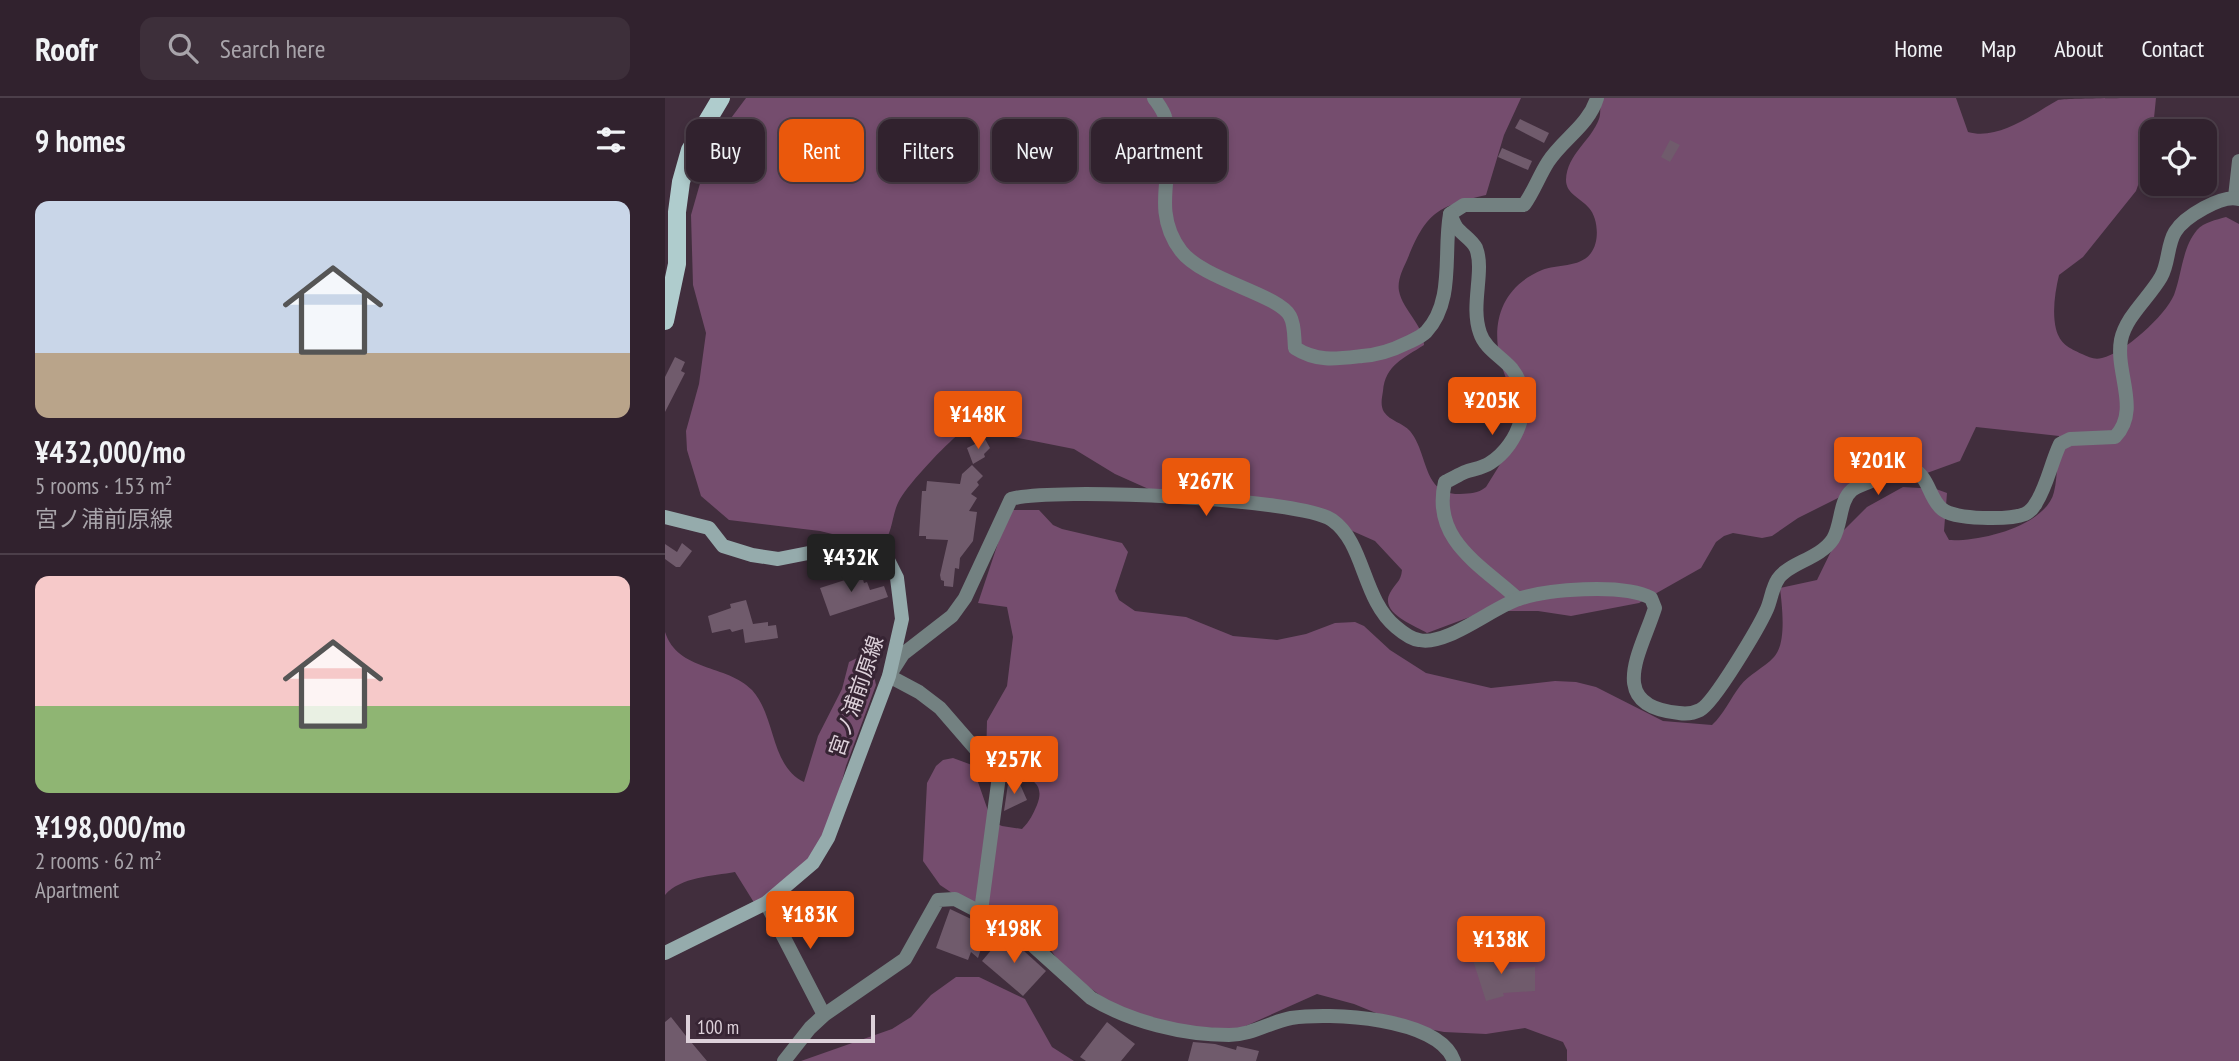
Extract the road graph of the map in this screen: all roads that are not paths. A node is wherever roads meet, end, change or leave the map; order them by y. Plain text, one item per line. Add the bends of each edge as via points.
1 (721, 98) edge
2 (1154, 98) edge
3 (1597, 98) edge
4 (2239, 161) edge
5 (2237, 198) edge
6 (1450, 214) junction
7 (665, 321) edge
8 (665, 517) edge
9 (1518, 599) junction
10 (888, 676) junction
11 (766, 903) junction
12 (981, 911) junction
13 (665, 953) edge
14 (824, 1015) junction
15 (784, 1061) edge
16 (1454, 1061) edge

1 - 7 main road via 689,150 677,212 677,264
2 - 6 street via 1165,117 1165,220 1170,238 1187,259 1290,314 1295,348 1309,357 1373,355 1425,334 1444,293
3 - 6 street via 1588,119 1563,142 1524,205 1464,205
4 - 5 street
5 - 9 street via 2212,204 2176,231 2161,278 2121,337 2127,420 2115,437 2070,439 2060,444 2035,505 2026,514 1951,514 1942,510 1918,472 1907,467 1898,467 1851,491 1831,542 1778,578 1766,610 1719,690 1699,711 1654,708 1641,698 1633,683 1639,649 1655,608 1651,598 1639,592 1587,589
6 - 9 street via 1475,246 1475,318 1481,337 1511,367 1524,398 1523,414 1505,449 1490,463 1445,482 1442,516 1462,550
8 - 10 main road, 宮ノ浦前原線 via 709,528 723,546 752,555 778,559 839,547 878,551 893,570 901,599 902,619
9 - 10 street via 1441,638 1417,640 1385,618 1351,542 1330,519 1268,505 1153,496 1026,495 1011,499 953,616 903,654
10 - 11 main road, 宮ノ浦前原線 via 828,838 813,863
10 - 12 street via 940,708 999,776
11 - 13 main road, 宮ノ浦前原線
11 - 14 street
12 - 14 street via 955,899 938,900 905,959
12 - 16 street via 1018,933 1091,998 1134,1017 1184,1030 1230,1035 1293,1018 1370,1019 1419,1031 1439,1041
14 - 15 street

